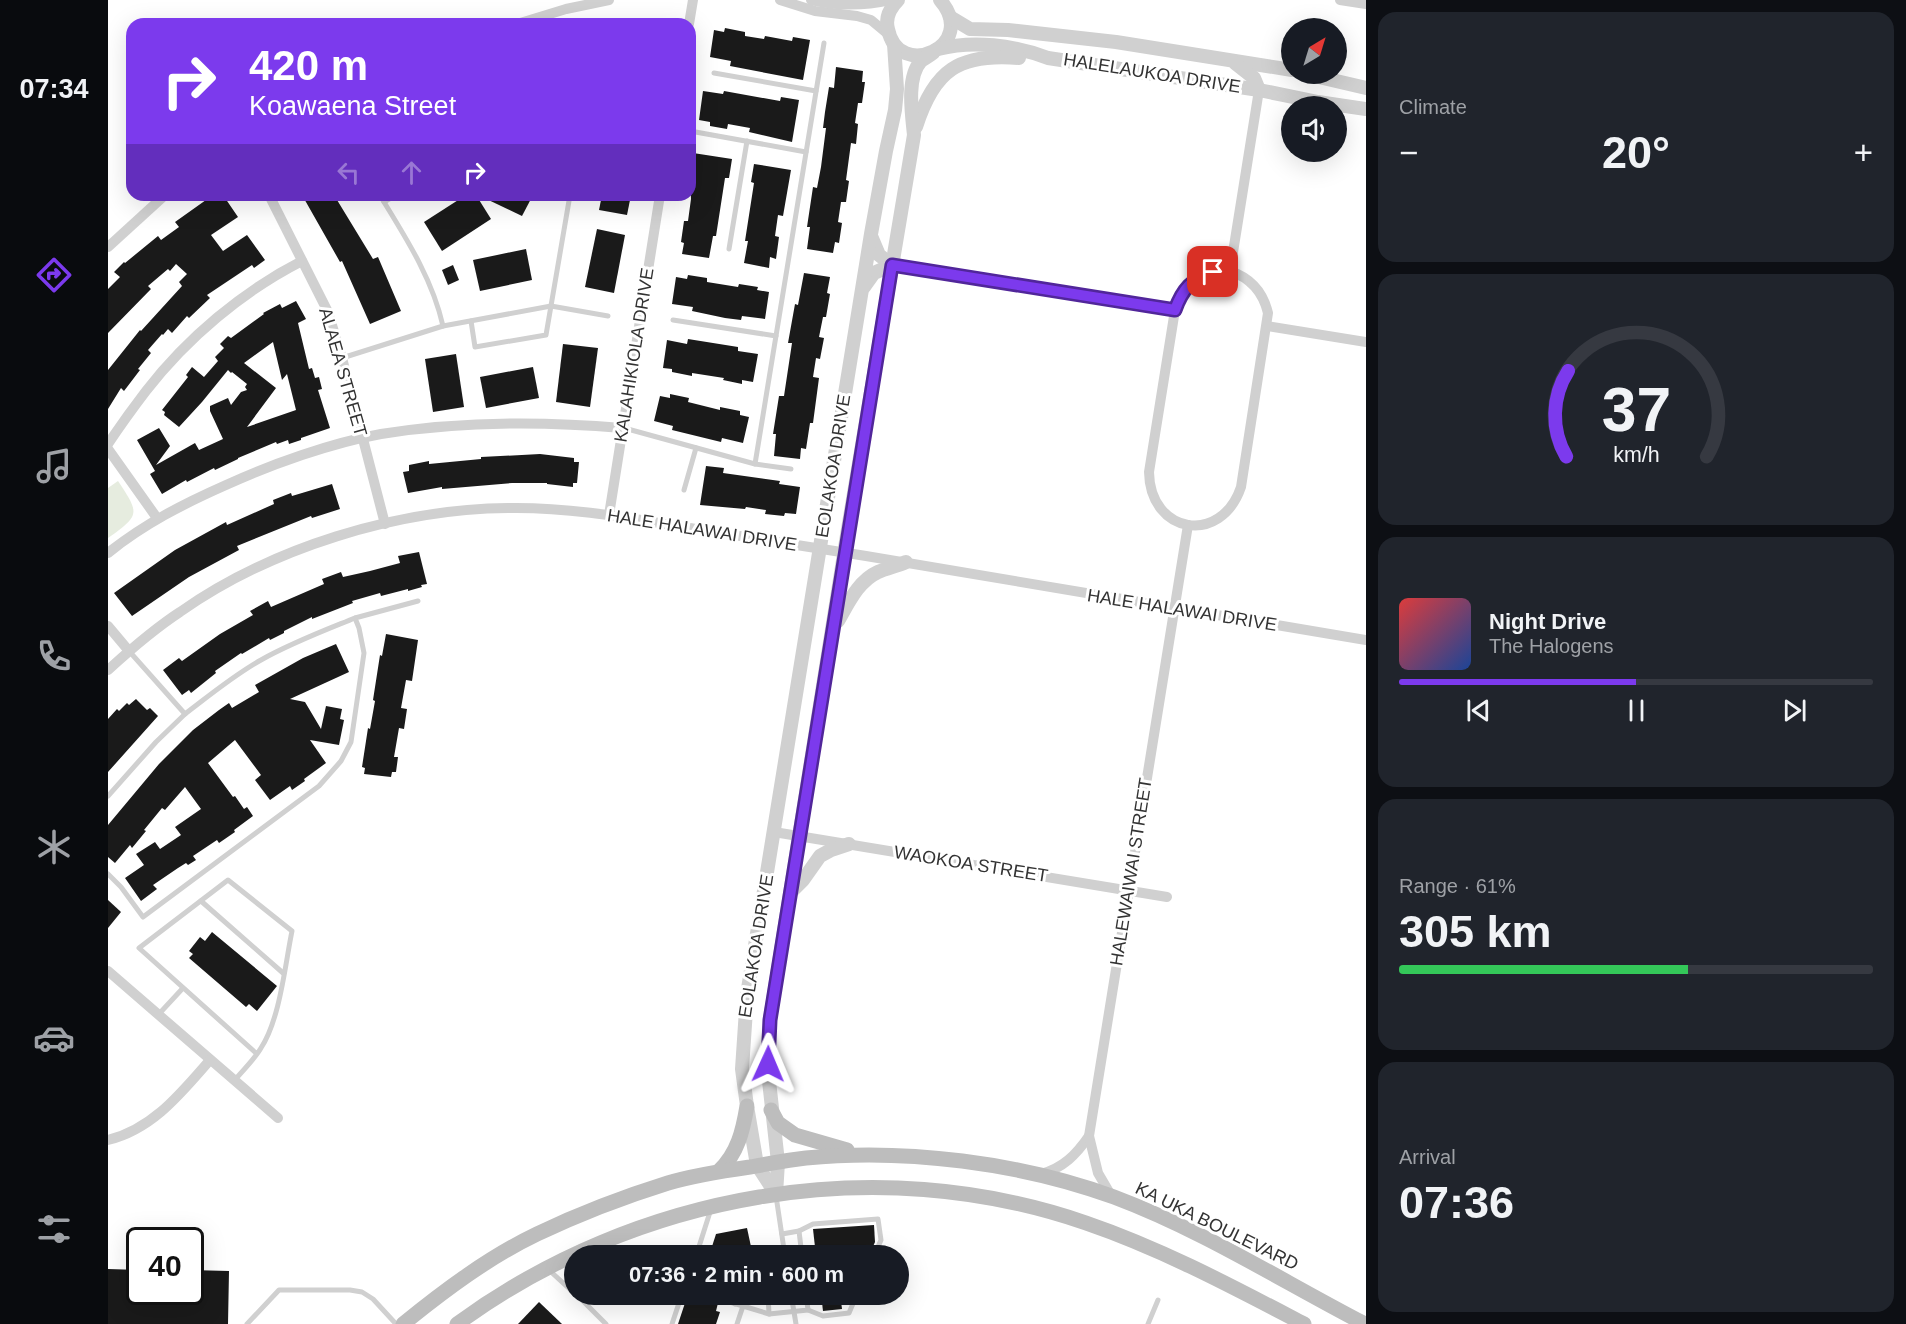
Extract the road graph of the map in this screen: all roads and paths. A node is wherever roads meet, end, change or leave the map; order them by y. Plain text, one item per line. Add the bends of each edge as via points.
1 (609, 0) edge
2 (693, 0) edge
3 (811, 0) edge
4 (890, 0) edge
5 (898, 0) edge
6 (940, 0) edge
7 (1340, 0) edge
8 (788, 1) edge
9 (1366, 4) edge
10 (950, 17) junction
11 (537, 18) edge
12 (689, 18) edge
13 (891, 40) junction
14 (824, 43) dead end
15 (935, 51) junction
16 (1048, 58) junction
17 (1231, 60) junction
18 (1281, 69) edge
19 (714, 73) dead end
20 (1281, 75) edge
21 (1347, 84) edge
22 (1366, 88) edge
23 (1259, 90) junction
24 (816, 91) junction
25 (1366, 109) edge
26 (696, 132) edge
27 (914, 135) junction
28 (747, 141) junction
29 (806, 152) junction
30 (158, 201) edge
31 (272, 201) edge
32 (569, 201) edge
33 (659, 201) edge
34 (384, 202) edge
35 (871, 234) junction
36 (108, 247) edge
37 (729, 249) dead end
38 (302, 261) junction
39 (892, 265) junction
40 (1230, 272) junction
41 (862, 290) junction
42 (551, 306) junction
43 (1175, 310) junction
44 (608, 316) dead end
45 (673, 320) dead end
46 (471, 321) junction
47 (443, 326) junction
48 (1267, 326) junction
49 (776, 336) junction
50 (1366, 342) edge
51 (342, 358) junction
52 (622, 428) junction
53 (362, 439) junction
54 (108, 444) edge
55 (696, 448) junction
56 (108, 449) edge
57 (755, 464) junction
58 (791, 470) dead end
59 (684, 490) dead end
60 (609, 515) junction
61 (158, 518) junction
62 (384, 524) junction
63 (1188, 525) junction
64 (820, 548) junction
65 (845, 552) junction
66 (108, 553) edge
67 (906, 562) junction
68 (418, 601) dead end
69 (1174, 609) junction
70 (355, 618) junction
71 (108, 626) edge
72 (833, 631) junction
73 (1366, 640) edge
74 (129, 651) junction
75 (108, 670) edge
76 (185, 714) junction
77 (108, 796) edge
78 (774, 832) junction
79 (799, 836) junction
80 (849, 844) junction
81 (108, 874) edge
82 (1128, 890) junction
83 (790, 893) junction
84 (1167, 897) dead end
85 (201, 901) junction
86 (108, 971) edge
87 (283, 973) junction
88 (183, 988) junction
89 (158, 1015) junction
90 (257, 1054) junction
91 (210, 1060) junction
92 (234, 1081) junction
93 (747, 1106) junction
94 (771, 1110) junction
95 (278, 1118) dead end
96 (1089, 1136) junction
97 (108, 1140) edge
98 (867, 1156) junction
99 (778, 1162) junction
100 (757, 1165) junction
101 (719, 1171) junction
102 (1038, 1175) junction
103 (776, 1194) junction
104 (1112, 1197) junction
105 (712, 1207) junction
106 (799, 1231) junction
107 (782, 1234) junction
108 (700, 1245) edge
109 (784, 1245) edge
110 (801, 1245) edge
111 (878, 1245) edge
112 (546, 1268) junction
113 (564, 1284) edge
114 (1158, 1300) dead end
115 (586, 1305) edge
116 (678, 1305) edge
117 (739, 1305) edge
118 (769, 1305) edge
119 (793, 1305) edge
120 (808, 1305) edge
121 (852, 1305) edge
122 (743, 1306) junction
123 (808, 1310) junction
124 (794, 1312) junction
125 (769, 1314) junction
126 (247, 1324) edge
127 (396, 1324) edge
128 (404, 1324) edge
129 (457, 1324) edge
130 (606, 1324) edge
131 (672, 1324) edge
132 (736, 1324) edge
133 (796, 1324) edge
134 (1148, 1324) edge
135 (1304, 1324) edge
136 (1365, 1324) edge

1 - 11 street
2 - 12 street
3 - 4 street via 865,5
5 - 13 street, EOLAKOA DRIVE via 888,15
6 - 10 street
7 - 9 street
8 - 13 street via 815,11 871,20
10 - 15 street, EOLAKOA DRIVE via 948,38
10 - 17 street, HALELAUKOA DRIVE via 970,29 1116,42
13 - 15 street, HALELAUKOA DRIVE via 912,55
13 - 35 street, EOLAKOA DRIVE via 896,110
14 - 24 lane
15 - 16 street, HALELAUKOA DRIVE via 964,45 991,46 1030,51
15 - 27 street, EOLAKOA DRIVE via 922,61 912,80
16 - 23 street, HALELAUKOA DRIVE
16 - 27 street via 990,57 961,64 931,90
17 - 18 street, HALELAUKOA DRIVE
17 - 23 street via 1254,78
19 - 24 lane
20 - 23 street
21 - 22 street
23 - 25 street, HALELAUKOA DRIVE
23 - 40 street
24 - 29 lane
26 - 28 lane
27 - 39 street, EOLAKOA DRIVE
28 - 29 lane
28 - 37 lane
29 - 49 lane
30 - 36 street
31 - 38 street, ALAEA STREET
32 - 42 lane
33 - 52 street, KALAHIKIOLA DRIVE
34 - 47 lane via 411,245
35 - 39 street via 879,255
35 - 41 street, EOLAKOA DRIVE
38 - 51 street, ALAEA STREET via 328,312
38 - 54 street via 244,297 191,341 146,390
39 - 41 street via 874,273
39 - 43 street
39 - 65 street, EOLAKOA DRIVE
40 - 43 street via 1213,272 1193,280
40 - 48 street via 1245,277 1260,292 1268,313
41 - 64 street, EOLAKOA DRIVE
42 - 44 lane
42 - 46 lane
42 - 46 lane via 546,335 476,347
43 - 63 street via 1149,487 1160,510
45 - 49 lane
46 - 47 lane
47 - 51 lane
48 - 50 street
48 - 63 street via 1237,500 1219,519
49 - 57 lane
51 - 53 street, ALAEA STREET
52 - 53 street via 514,423 442,426
52 - 55 lane
52 - 60 street, KALAHIKIOLA DRIVE
53 - 61 street via 260,470
53 - 62 street, ALAEA STREET
55 - 57 lane
55 - 59 lane
56 - 61 street
57 - 58 lane
60 - 62 street, HALE HALAWAI DRIVE via 508,508
60 - 64 street, HALE HALAWAI DRIVE
61 - 66 street
62 - 74 street, HALE HALAWAI DRIVE via 322,542 241,575 181,610
63 - 69 street, HALEWAIWAI STREET
64 - 65 street, HALE HALAWAI DRIVE
64 - 78 street, EOLAKOA DRIVE
65 - 67 street, HALE HALAWAI DRIVE
65 - 72 street, EOLAKOA DRIVE
67 - 69 street, HALE HALAWAI DRIVE
67 - 72 street via 877,572 863,583
68 - 70 lane
69 - 73 street, HALE HALAWAI DRIVE
69 - 82 street, HALEWAIWAI STREET
70 - 76 lane via 261,660
70 - 81 lane via 364,653 351,742 330,776 143,917
71 - 74 street
72 - 79 street, EOLAKOA DRIVE
74 - 75 street, HALE HALAWAI DRIVE
74 - 76 lane
76 - 77 lane
78 - 79 street, WAOKOA STREET
78 - 93 street, EOLAKOA DRIVE via 747,995 742,1069
79 - 80 street, WAOKOA STREET
79 - 83 street, EOLAKOA DRIVE
80 - 82 street, WAOKOA STREET
80 - 83 street via 820,856
82 - 84 street, WAOKOA STREET
82 - 96 street, HALEWAIWAI STREET
83 - 94 street, EOLAKOA DRIVE via 768,1038
85 - 87 lane
85 - 87 lane via 228,880 292,931
85 - 88 lane via 139,948
86 - 89 street
87 - 90 lane via 275,1017
88 - 89 lane
88 - 90 lane
89 - 91 street
90 - 92 lane
91 - 92 street
91 - 97 street via 160,1114 131,1132
92 - 95 street
93 - 100 street, EOLAKOA DRIVE
93 - 101 main road via 735,1151
94 - 98 main road via 778,1123 795,1136
94 - 99 street, EOLAKOA DRIVE
96 - 102 street, HALEWAIWAI STREET via 1071,1159
96 - 104 street, HALEWAIWAI STREET via 1098,1173
98 - 99 main road, KA UKA BOULEVARD
98 - 102 main road, KA UKA BOULEVARD via 962,1161
99 - 100 main road, KA UKA BOULEVARD
99 - 103 street, EOLAKOA DRIVE
100 - 101 main road, KA UKA BOULEVARD
100 - 103 street, EOLAKOA DRIVE
101 - 128 main road, KA UKA BOULEVARD via 603,1205 535,1235 478,1268
102 - 104 main road, KA UKA BOULEVARD
103 - 105 main road
103 - 107 lane
103 - 135 main road via 878,1187 992,1199 1038,1209 1144,1244
104 - 136 main road, KA UKA BOULEVARD via 1235,1253
105 - 108 lane
105 - 112 main road via 670,1216 609,1238
106 - 107 lane
106 - 110 lane
106 - 111 lane via 813,1224 878,1220
107 - 109 lane
112 - 113 lane
112 - 129 main road
114 - 134 lane
115 - 130 lane
116 - 131 lane
117 - 122 lane
118 - 125 lane
119 - 124 lane
120 - 123 lane
121 - 123 lane via 849,1313 823,1316
122 - 125 lane
122 - 132 lane
123 - 124 lane
124 - 125 lane
124 - 133 lane
126 - 127 lane via 279,1290 350,1290 373,1299

